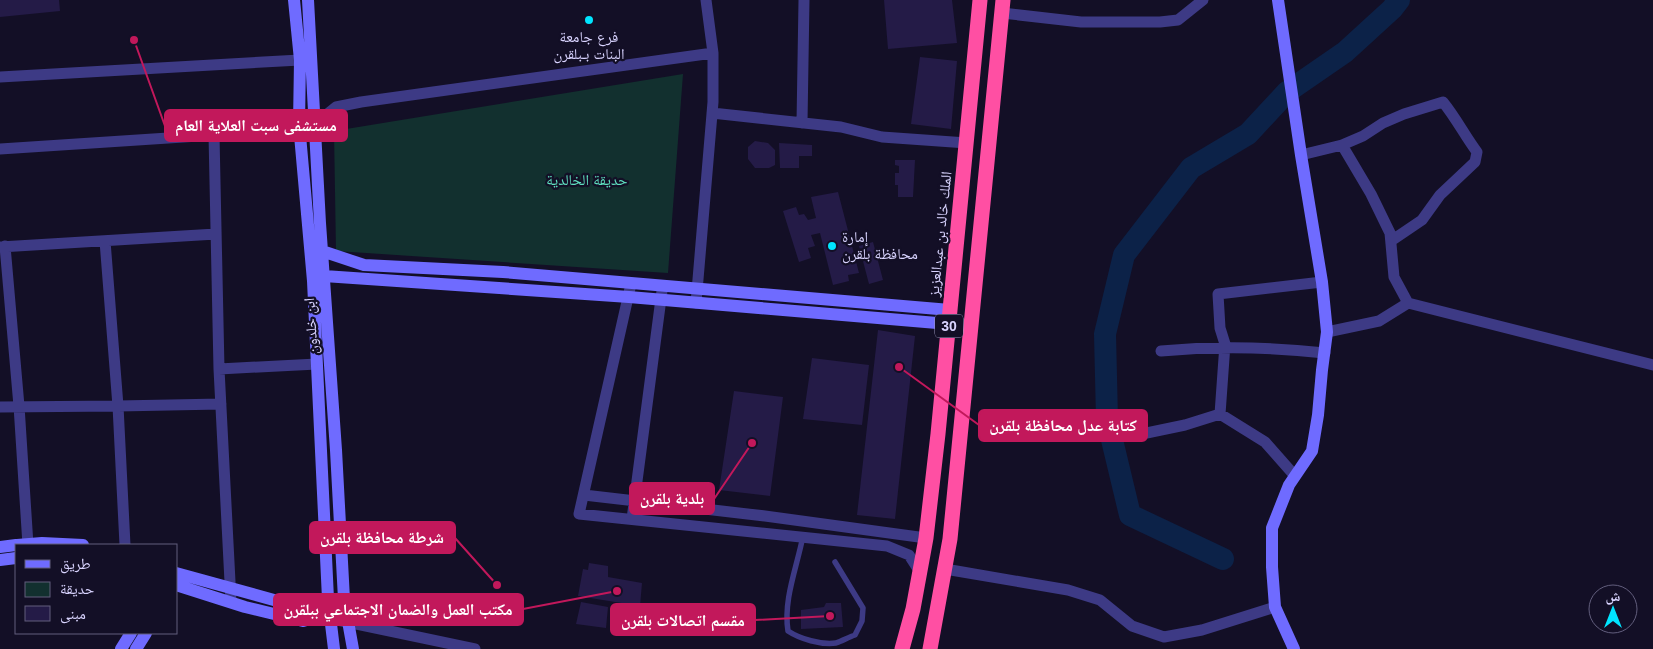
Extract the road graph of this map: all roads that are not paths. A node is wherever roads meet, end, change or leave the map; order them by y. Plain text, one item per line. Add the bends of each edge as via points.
1 (294, 0) edge
2 (308, 0) edge
3 (706, 0) edge
4 (804, 0) edge
5 (980, 0) edge
6 (1203, 0) edge
7 (1278, 0) edge
8 (1002, 6) edge
9 (713, 53) junction
10 (300, 60) junction
11 (0, 77) edge
12 (712, 113) junction
13 (802, 122) junction
14 (299, 124) junction
15 (315, 124) junction
16 (214, 135) junction
17 (966, 142) junction
18 (1342, 145) junction
19 (0, 149) edge
20 (1301, 155) junction
21 (216, 234) junction
22 (105, 241) junction
23 (1391, 241) junction
24 (2, 246) edge
25 (322, 251) junction
26 (324, 276) junction
27 (1322, 282) junction
28 (696, 289) junction
29 (630, 290) junction
30 (662, 293) junction
31 (696, 303) junction
32 (1408, 303) junction
33 (949, 317) junction
34 (1328, 332) junction
35 (1224, 349) junction
36 (1161, 351) dead end
37 (1325, 353) junction
38 (317, 364) junction
39 (1653, 365) edge
40 (219, 369) junction
41 (221, 404) junction
42 (0, 406) edge
43 (18, 406) junction
44 (118, 406) junction
45 (1220, 414) junction
46 (1137, 435) dead end
47 (1295, 476) junction
48 (584, 495) junction
49 (634, 501) junction
50 (632, 519) junction
51 (803, 536) junction
52 (926, 538) junction
53 (22, 544) edge
54 (32, 544) edge
55 (62, 544) edge
56 (125, 544) edge
57 (15, 546) edge
58 (0, 547) edge
59 (15, 558) edge
60 (0, 560) edge
61 (835, 562) dead end
62 (945, 569) junction
63 (920, 572) junction
64 (178, 574) edge
65 (178, 585) edge
66 (230, 595) junction
67 (1276, 607) junction
68 (325, 617) junction
69 (348, 622) junction
70 (130, 634) edge
71 (145, 634) edge
72 (122, 649) edge
73 (136, 649) edge
74 (334, 649) edge
75 (352, 649) edge
76 (475, 649) edge
77 (902, 649) edge
78 (930, 649) edge
79 (1294, 649) edge

1 - 10 street, ابن خلدون
2 - 15 street, ابن خلدون
3 - 9 street
4 - 13 street
5 - 17 highway, الملك خالد بن عبدالعزيز / 30
6 - 8 street via 1178,20 1160,22 1081,22
7 - 20 street
8 - 62 highway, 30
9 - 12 street
9 - 15 street via 361,102 336,107
10 - 11 street
10 - 14 street, ابن خلدون
12 - 13 street
12 - 28 street
13 - 17 street via 841,127 882,138
14 - 16 street
14 - 38 street, ابن خلدون
15 - 25 street, ابن خلدون
16 - 19 street
16 - 21 street
17 - 33 highway, الملك خالد بن عبدالعزيز / 30
18 - 20 street
18 - 23 street via 1371,194
18 - 23 street via 1383,122 1443,102 1477,152 1475,162 1440,195 1422,220
20 - 27 street
21 - 22 street
21 - 40 street
22 - 24 street
22 - 44 street
23 - 32 street via 1394,277
24 - 43 street
25 - 26 street, ابن خلدون
25 - 29 street via 364,265 503,272
26 - 29 street
26 - 69 street, ابن خلدون
27 - 34 street
27 - 35 street via 1218,294
28 - 30 street
28 - 31 street
28 - 33 street
29 - 30 street
29 - 48 street
30 - 31 street
30 - 49 street
31 - 33 street
32 - 34 street via 1378,321
32 - 39 street
33 - 52 highway, الملك خالد بن عبدالعزيز / 30
34 - 37 street
35 - 36 street via 1206,347
35 - 37 street
35 - 45 street
37 - 47 street via 1312,451
38 - 40 street
38 - 68 street, ابن خلدون via 328,599
40 - 41 street
41 - 44 street
41 - 66 street
42 - 43 street
43 - 44 street
43 - 53 street
44 - 56 street
45 - 46 street
45 - 47 street via 1265,442
47 - 67 street via 1272,528
48 - 49 street
48 - 50 street via 579,514
49 - 50 street
49 - 52 street
50 - 51 street
51 - 61 lane via 788,602 788,631 797,638 835,643 855,635 862,621 863,608
51 - 63 street via 887,546 909,554
52 - 63 highway, الملك خالد بن عبدالعزيز / 30
54 - 55 street
57 - 58 street
59 - 60 street
62 - 67 street via 1068,590 1100,600 1132,626 1164,637 1202,630
62 - 78 highway, 30
63 - 77 highway, الملك خالد بن عبدالعزيز / 30
64 - 66 street
65 - 66 street
66 - 68 street via 310,610
67 - 79 street
68 - 69 street
68 - 74 street, ابن خلدون
69 - 75 street, ابن خلدون
69 - 76 street
70 - 72 street
71 - 73 street

